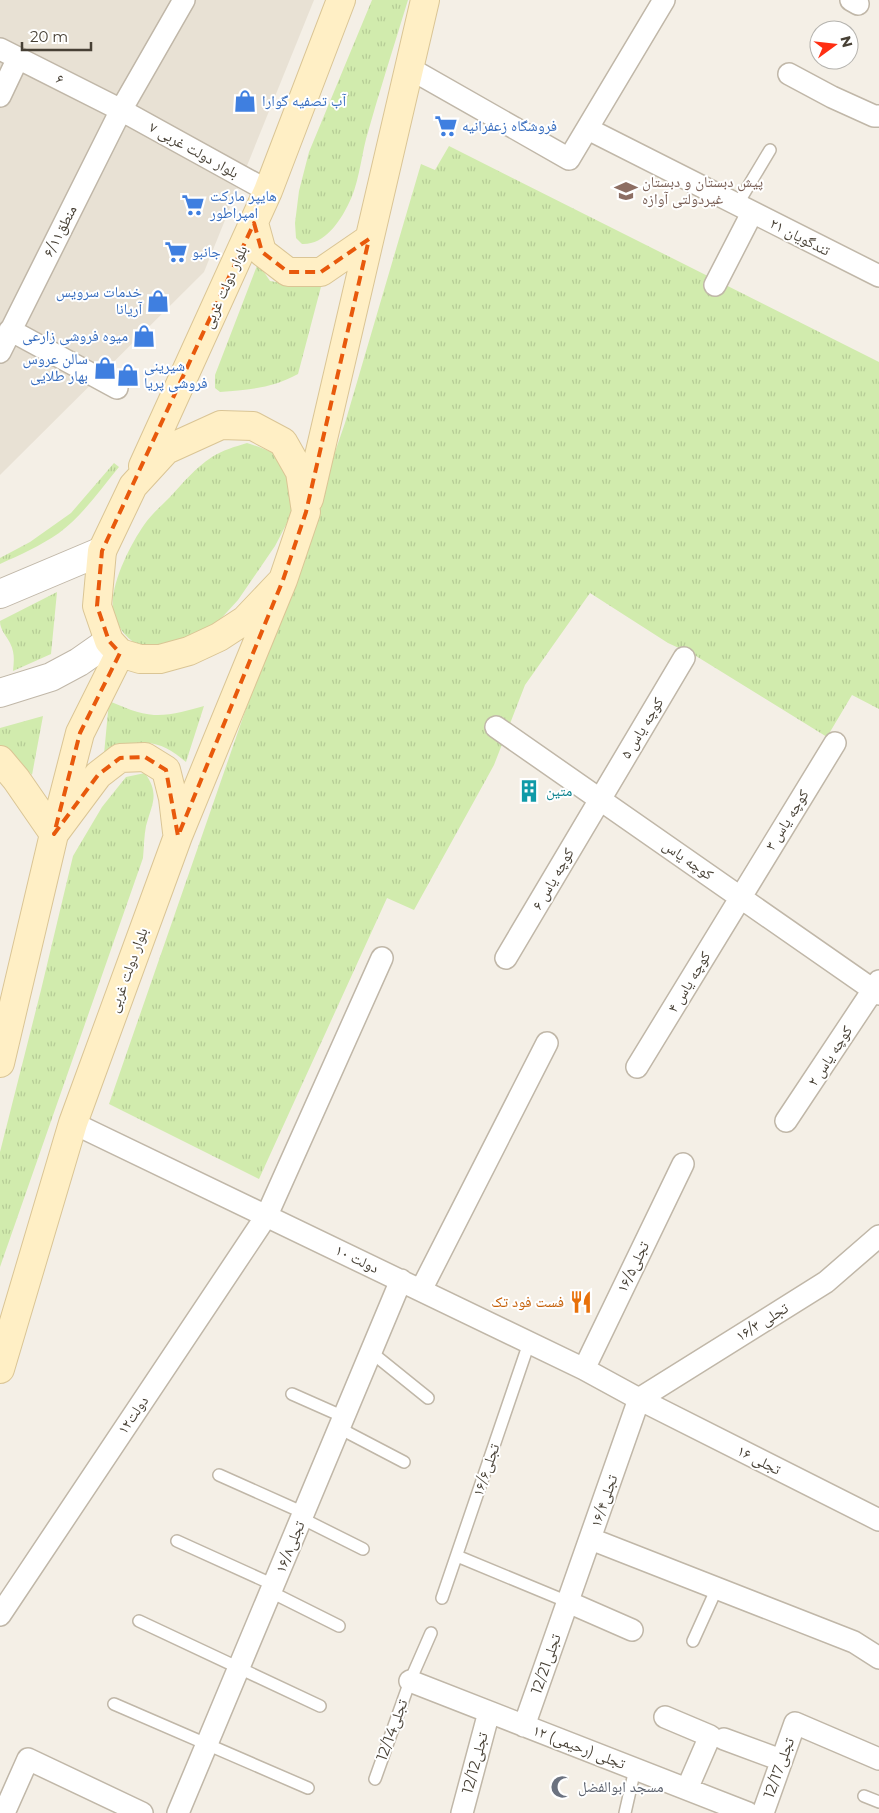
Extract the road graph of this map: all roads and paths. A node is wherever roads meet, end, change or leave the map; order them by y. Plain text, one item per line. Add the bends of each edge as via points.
1 (184, 0) edge
2 (341, 0) edge
3 (425, 0) edge
4 (664, 0) edge
5 (9, 54) edge
6 (409, 68) junction
7 (789, 74) dead end
8 (0, 96) edge
9 (121, 110) junction
10 (879, 116) edge
11 (588, 129) junction
12 (770, 150) dead end
13 (268, 191) junction
14 (744, 209) junction
15 (254, 223) junction
16 (369, 239) junction
17 (879, 276) edge
18 (715, 285) dead end
19 (10, 330) junction
20 (0, 352) edge
21 (118, 388) dead end
22 (133, 486) junction
23 (306, 512) junction
24 (102, 551) junction
25 (284, 580) junction
26 (0, 594) edge
27 (114, 647) junction
28 (684, 658) dead end
29 (0, 694) edge
30 (496, 727) dead end
31 (835, 743) dead end
32 (0, 760) edge
33 (600, 799) junction
34 (54, 834) junction
35 (178, 836) junction
36 (740, 896) junction
37 (382, 958) dead end
38 (506, 958) dead end
39 (877, 988) edge
40 (547, 1043) dead end
41 (0, 1063) edge
42 (637, 1067) dead end
43 (786, 1121) dead end
44 (73, 1123) junction
45 (682, 1164) dead end
46 (267, 1215) junction
47 (879, 1236) edge
48 (401, 1280) junction
49 (421, 1290) junction
50 (530, 1343) junction
51 (371, 1352) junction
52 (0, 1369) edge
53 (584, 1369) junction
54 (292, 1394) dead end
55 (428, 1398) dead end
56 (639, 1399) junction
57 (342, 1422) junction
58 (404, 1462) dead end
59 (219, 1475) dead end
60 (302, 1516) junction
61 (879, 1520) edge
62 (591, 1539) junction
63 (177, 1540) dead end
64 (363, 1550) dead end
65 (457, 1556) junction
66 (717, 1588) junction
67 (273, 1589) junction
68 (442, 1598) dead end
69 (568, 1602) junction
70 (0, 1615) edge
71 (139, 1621) dead end
72 (339, 1626) dead end
73 (632, 1630) dead end
74 (431, 1634) dead end
75 (693, 1641) dead end
76 (879, 1658) edge
77 (239, 1667) junction
78 (410, 1681) junction
79 (114, 1704) dead end
80 (320, 1706) dead end
81 (489, 1712) junction
82 (665, 1717) dead end
83 (524, 1726) junction
84 (724, 1739) dead end
85 (206, 1744) junction
86 (879, 1759) edge
87 (781, 1760) junction
88 (634, 1769) junction
89 (375, 1779) dead end
90 (308, 1788) dead end
91 (687, 1789) junction
92 (864, 1796) dead end
93 (879, 1802) edge
94 (710, 1806) edge
95 (4, 1813) edge
96 (142, 1813) edge
97 (178, 1813) edge
98 (462, 1813) edge
99 (625, 1813) edge
100 (748, 1813) edge
101 (763, 1813) edge

1 - 9 street, منطق۶/۱۱
2 - 13 main road, بلوار دولت غربی
3 - 6 main road
4 - 11 street
5 - 8 street
5 - 9 street, ۶
6 - 11 street via 569,159
6 - 16 main road
7 - 10 street via 832,97
9 - 13 street, بلوار دولت غربی ۷
9 - 19 street, منطق۶/۱۱
11 - 14 street, ۲۱ تندگویان
12 - 14 lane
13 - 15 main road, بلوار دولت غربی
14 - 17 street, ۲۱ تندگویان
14 - 18 street
15 - 16 main road via 262,252 288,272 321,272
15 - 22 main road, بلوار دولت غربی
16 - 23 main road
19 - 20 street, منطق۶/۱۱
19 - 21 street
22 - 23 main road via 166,450 187,439 221,425 252,426 282,442 300,472
22 - 24 main road, بلوار دولت غربی
23 - 25 main road, بلوار دولت غربی
24 - 26 street
24 - 27 main road via 97,606
25 - 27 main road via 245,620 189,651 160,659 140,659
25 - 35 main road, بلوار دولت غربی
27 - 29 street via 51,677
27 - 34 main road via 80,733
28 - 33 street, کوچه یاس ۵
30 - 33 street, کوچه یاس
31 - 36 street, کوچه یاس ۳
32 - 34 main road
33 - 36 street, کوچه یاس
33 - 38 street, کوچه یاس ۶
34 - 35 main road via 98,775 120,758 145,757 166,770
34 - 41 main road
35 - 44 main road, بلوار دولت غربی
36 - 39 street, کوچه یاس
36 - 42 street, کوچه یاس ۴
37 - 46 street, ۱۲دولت
39 - 43 street, کوچه یاس ۲
40 - 49 street
44 - 46 street, ۱۰ دولت
44 - 52 main road, بلوار دولت غربی
45 - 53 street, تجلی۱۶/۵
46 - 48 street, ۱۰ دولت
46 - 70 street, ۱۲دولت
47 - 56 street, ۱۶/۳ تجلی via 826,1282
48 - 49 street, ۱۰ دولت
48 - 51 street, تجلی۱۶/۸
49 - 50 street, ۱۰ دولت
50 - 53 street, ۱۰ دولت
50 - 65 lane, تجلی۱۶/۶
51 - 55 lane
51 - 57 street, تجلی۱۶/۸
53 - 56 street, ۱۰ دولت
54 - 57 lane
56 - 61 street, ۱۶ تجلی
56 - 62 street, تجلی۱۶/۴
57 - 58 lane
57 - 60 street, تجلی۱۶/۸
59 - 60 lane
60 - 64 lane
60 - 67 street, تجلی۱۶/۸
62 - 66 street
62 - 69 street, تجلی۱۶/۴
63 - 67 lane
65 - 68 lane, تجلی۱۶/۶
65 - 69 lane
66 - 75 lane
66 - 76 street via 854,1642
67 - 72 lane
67 - 77 street, تجلی۱۶/۸
69 - 73 street
69 - 83 street, تجلی12/21
71 - 77 lane
74 - 78 lane, تجلی12/14
77 - 80 lane
77 - 85 street, تجلی۱۶/۸
78 - 81 street, ۱۲ تجلی (رحیمی)
78 - 89 lane, تجلی12/14
79 - 85 lane
81 - 83 street, ۱۲ تجلی (رحیمی)
81 - 98 street, تجلی12/12
82 - 91 street via 710,1736
83 - 88 street, ۱۲ تجلی (رحیمی)
84 - 87 street
85 - 90 lane
85 - 97 street, تجلی۱۶/۸
86 - 87 street, تجلی12/17 via 795,1723
87 - 101 street, تجلی12/17
88 - 91 street, ۱۲ تجلی (رحیمی)
88 - 99 lane
91 - 94 street, ۱۲ تجلی (رحیمی)
92 - 93 lane
94 - 100 street, ۱۲ تجلی (رحیمی)
95 - 96 street via 28,1760

